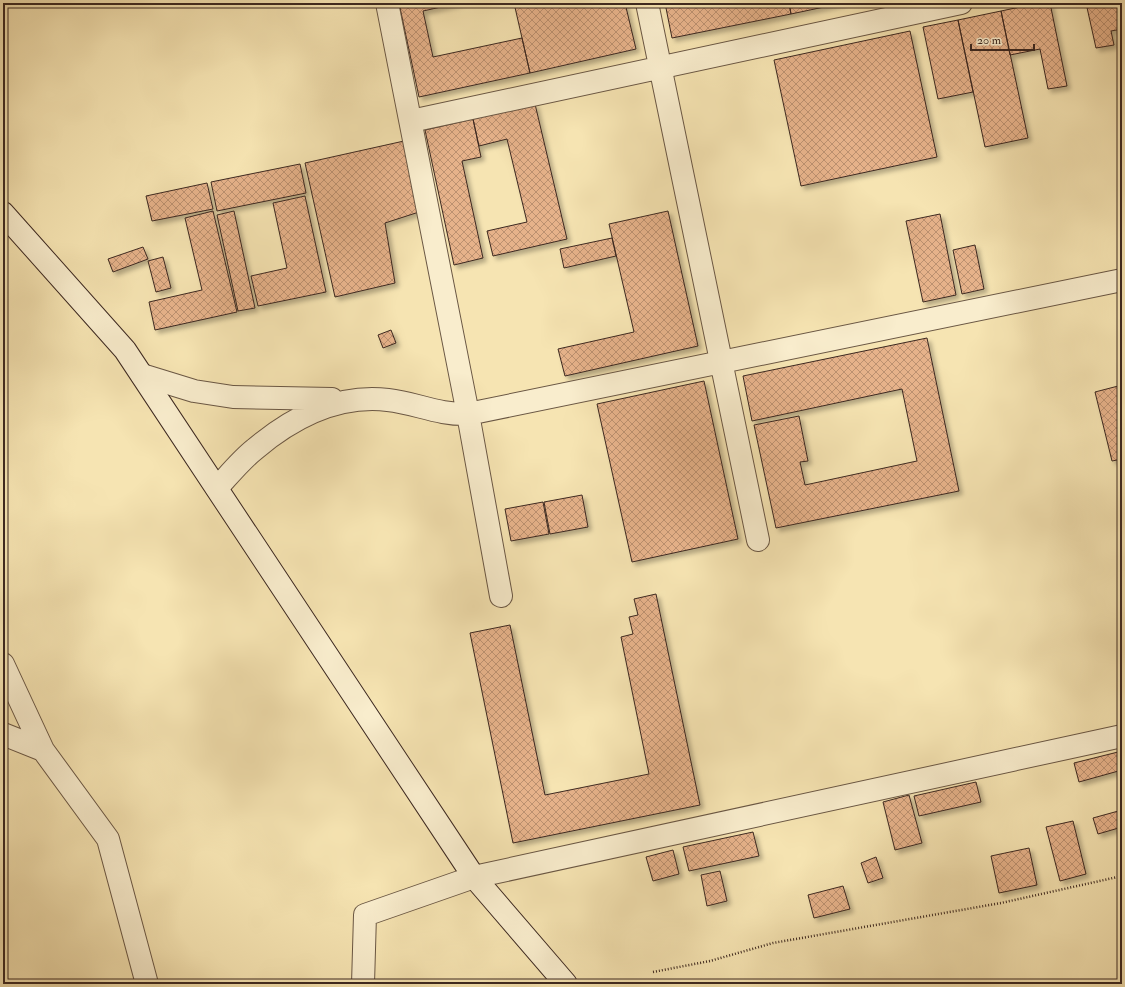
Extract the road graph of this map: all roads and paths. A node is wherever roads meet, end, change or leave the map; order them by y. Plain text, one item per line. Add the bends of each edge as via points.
1 (387, 3) edge
2 (647, 3) edge
3 (961, 3) edge
4 (922, 7) edge
5 (660, 67) junction
6 (411, 120) junction
7 (3, 213) edge
8 (1122, 280) edge
9 (721, 362) junction
10 (142, 375) junction
11 (357, 399) junction
12 (468, 414) junction
13 (217, 488) junction
14 (758, 540) dead end
15 (501, 596) dead end
16 (3, 664) edge
17 (3, 734) edge
18 (1122, 736) edge
19 (42, 750) junction
20 (1122, 876) edge
21 (474, 877) junction
22 (653, 972) dead end
23 (146, 984) edge
24 (363, 984) edge
25 (566, 984) edge

1 - 6 street
2 - 5 street
3 - 4 street
4 - 5 street
5 - 6 street
5 - 9 street
6 - 12 street
7 - 10 street via 125,350
8 - 9 street
9 - 12 street
9 - 14 street
10 - 11 street via 194,391 233,397
10 - 13 street
11 - 12 street via 388,400 450,415
11 - 13 street via 326,405 295,420 254,449
12 - 15 street
13 - 21 street
16 - 19 street
17 - 19 street
18 - 21 street
19 - 23 street via 108,839
20 - 22 path via 1001,903 773,943 710,961
21 - 24 street via 365,915
21 - 25 street

